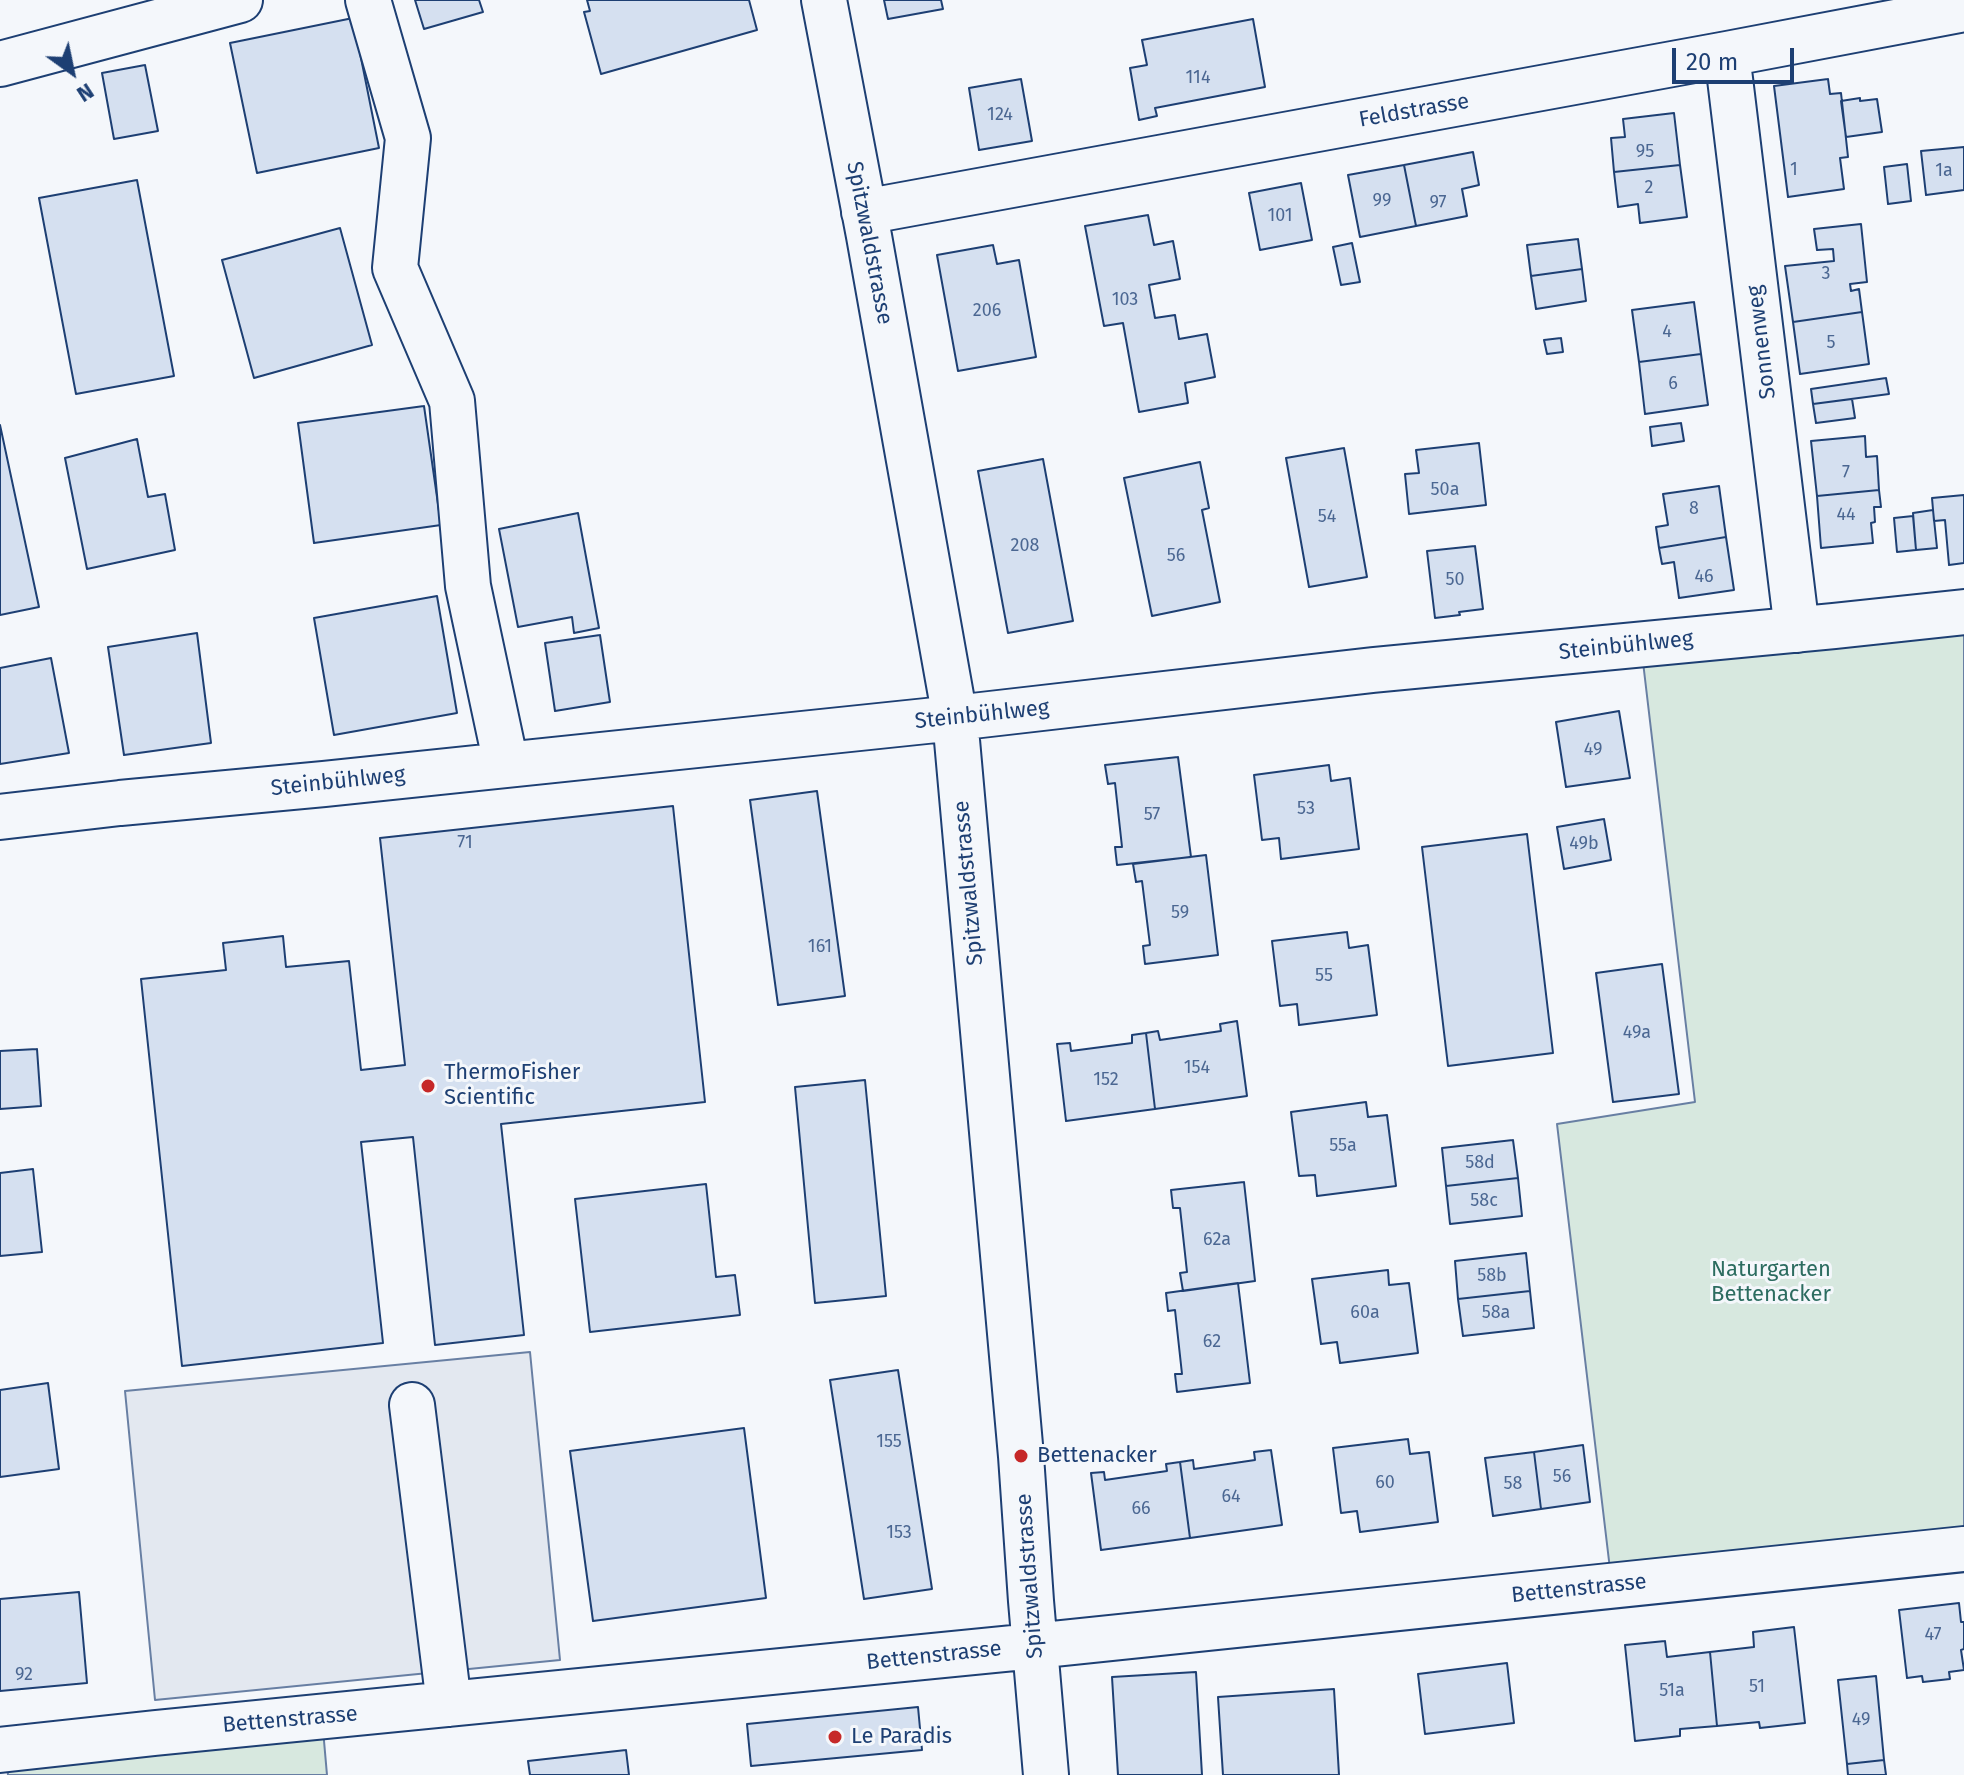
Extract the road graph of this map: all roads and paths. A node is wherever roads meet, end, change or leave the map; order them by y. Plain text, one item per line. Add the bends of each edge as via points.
1 (240, 0) edge
2 (368, 0) edge
3 (824, 0) edge
4 (1964, 9) edge
5 (1727, 54) junction
6 (0, 64) edge
7 (864, 212) junction
8 (1964, 612) edge
9 (1797, 630) junction
10 (955, 718) junction
11 (506, 764) junction
12 (0, 817) edge
13 (412, 1405) dead end
14 (1964, 1549) edge
15 (1034, 1646) junction
16 (449, 1704) junction
17 (0, 1750) edge
18 (1046, 1775) edge

1 - 6 street
2 - 11 street via 408,138 395,268 452,401 468,586
3 - 7 street, Spitzwaldstrasse
4 - 5 street, Feldstrasse
5 - 7 street, Feldstrasse
5 - 9 street, Sonnenweg
7 - 10 street, Spitzwaldstrasse
8 - 9 street, Steinbühlweg
9 - 10 street, Steinbühlweg via 1373,670
10 - 11 street, Steinbühlweg
10 - 15 street, Spitzwaldstrasse
11 - 12 street, Steinbühlweg
13 - 16 street
14 - 15 street, Bettenstrasse
15 - 16 street, Bettenstrasse
15 - 18 street, Spitzwaldstrasse
16 - 17 street, Bettenstrasse

